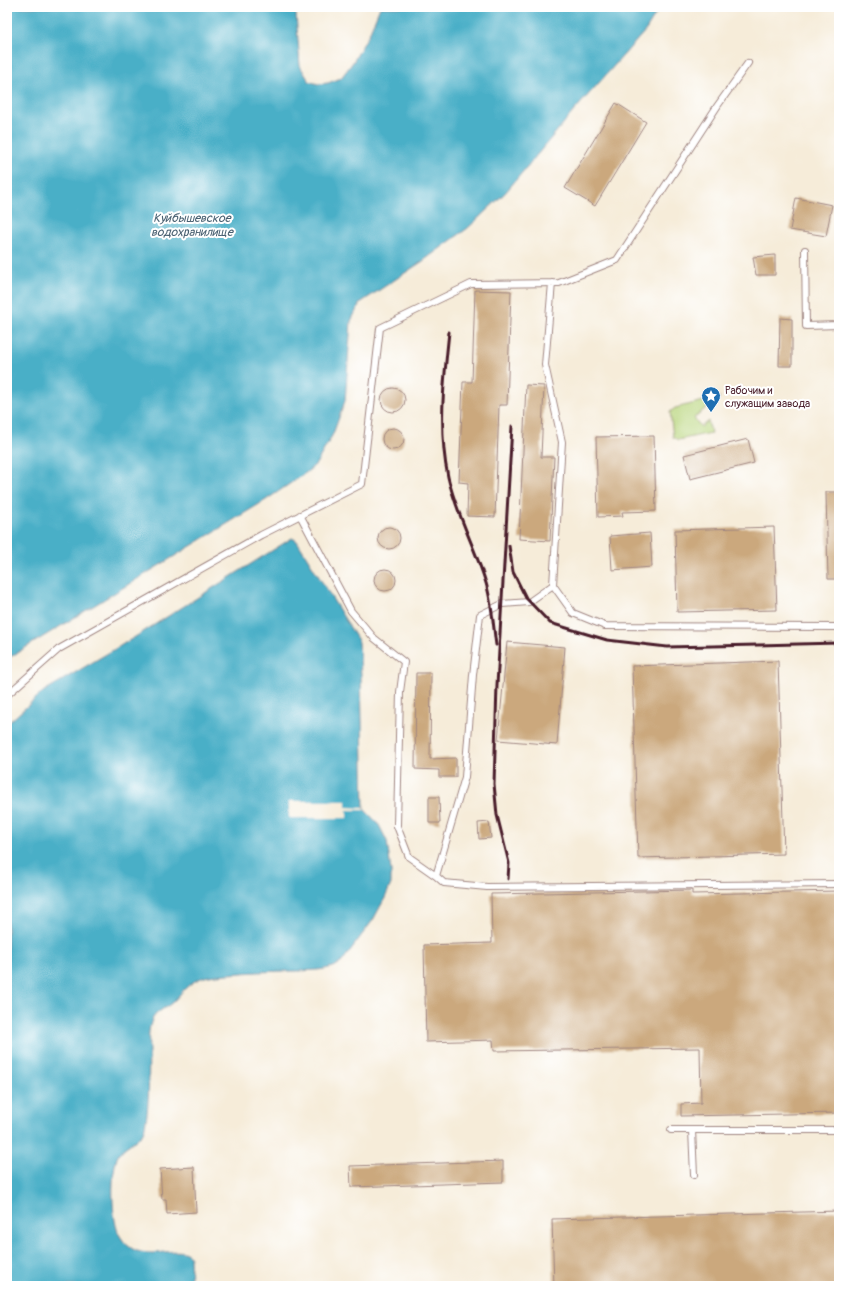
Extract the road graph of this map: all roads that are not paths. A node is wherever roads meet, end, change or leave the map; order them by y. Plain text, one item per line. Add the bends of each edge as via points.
1 (748, 63) dead end
2 (805, 250) dead end
3 (552, 283) junction
4 (839, 325) edge
5 (300, 515) junction
6 (553, 585) junction
7 (839, 627) edge
8 (7, 695) edge
9 (436, 876) junction
10 (839, 884) edge
11 (671, 1130) dead end
12 (692, 1130) junction
13 (839, 1130) edge
14 (694, 1175) dead end

1 - 3 lane via 617,260 559,283
2 - 4 lane via 806,326
3 - 5 lane via 471,284 380,328 362,484
3 - 6 lane via 545,365 562,442
5 - 8 lane via 59,649
5 - 9 lane via 351,611 374,638 404,662 400,692 397,826 409,857
6 - 7 lane via 573,613 605,626
6 - 9 lane via 529,602 502,604 480,615 465,777
9 - 10 lane via 444,883 487,887
11 - 12 lane
12 - 13 lane
12 - 14 lane

